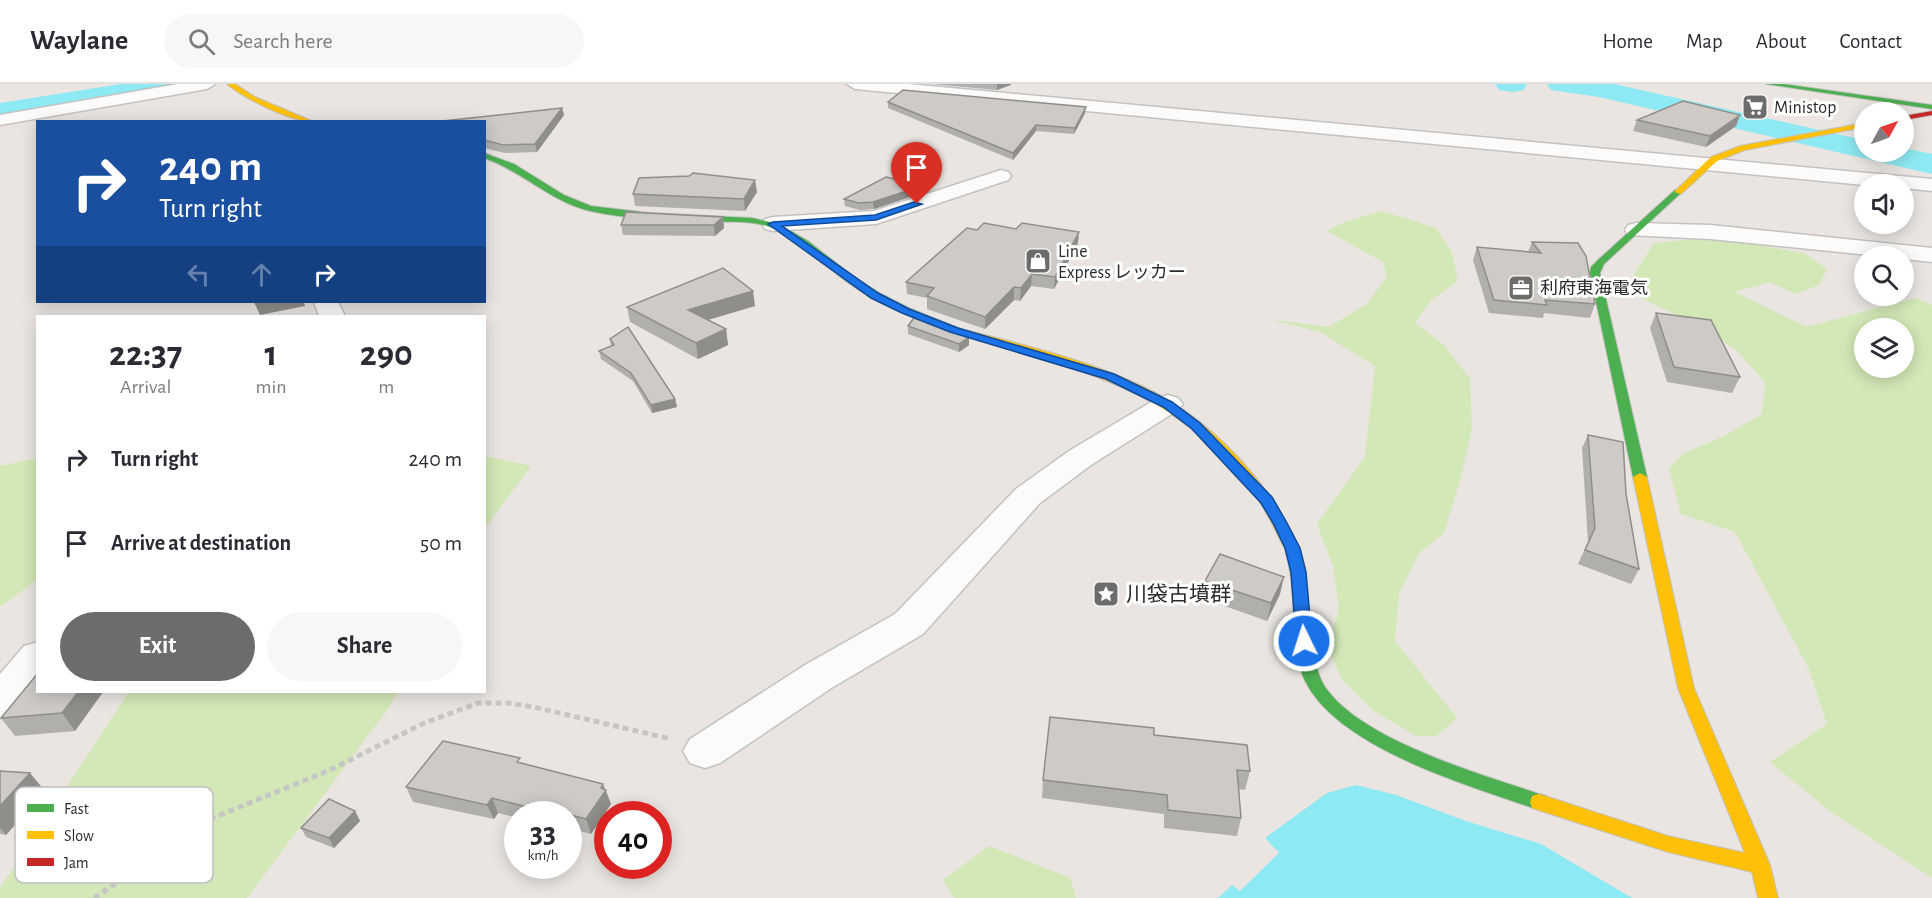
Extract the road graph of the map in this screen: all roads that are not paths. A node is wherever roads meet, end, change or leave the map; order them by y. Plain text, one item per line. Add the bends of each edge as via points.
1 (207, 84) edge
2 (230, 84) edge
3 (855, 84) edge
4 (1769, 84) edge
5 (1932, 107) edge
6 (1932, 113) edge
7 (1914, 116) edge
8 (0, 120) edge
9 (306, 120) edge
10 (1854, 127) edge
11 (486, 156) edge
12 (1705, 165) junction
13 (1001, 176) dead end
14 (1932, 185) edge
15 (773, 224) junction
16 (1636, 230) junction
17 (1932, 255) edge
18 (1168, 404) junction
19 (36, 658) edge
20 (0, 702) edge
21 (705, 751) road end
22 (1760, 865) junction
23 (1768, 898) edge

1 - 8 street
2 - 9 street
3 - 12 street
4 - 5 street
6 - 7 street
10 - 12 street via 1743,148
11 - 15 street via 508,161 556,199 593,210
12 - 14 street
12 - 16 street
13 - 15 street via 876,217
15 - 18 street via 875,296 906,311 954,330 1110,377
16 - 17 street via 1721,233
16 - 22 street via 1596,267 1595,273 1686,688
18 - 21 street via 1080,458 1028,496 909,624 819,676
18 - 22 street via 1196,425 1267,500 1293,548 1312,683 1347,719 1415,757 1550,807 1672,845
19 - 20 street
22 - 23 street

